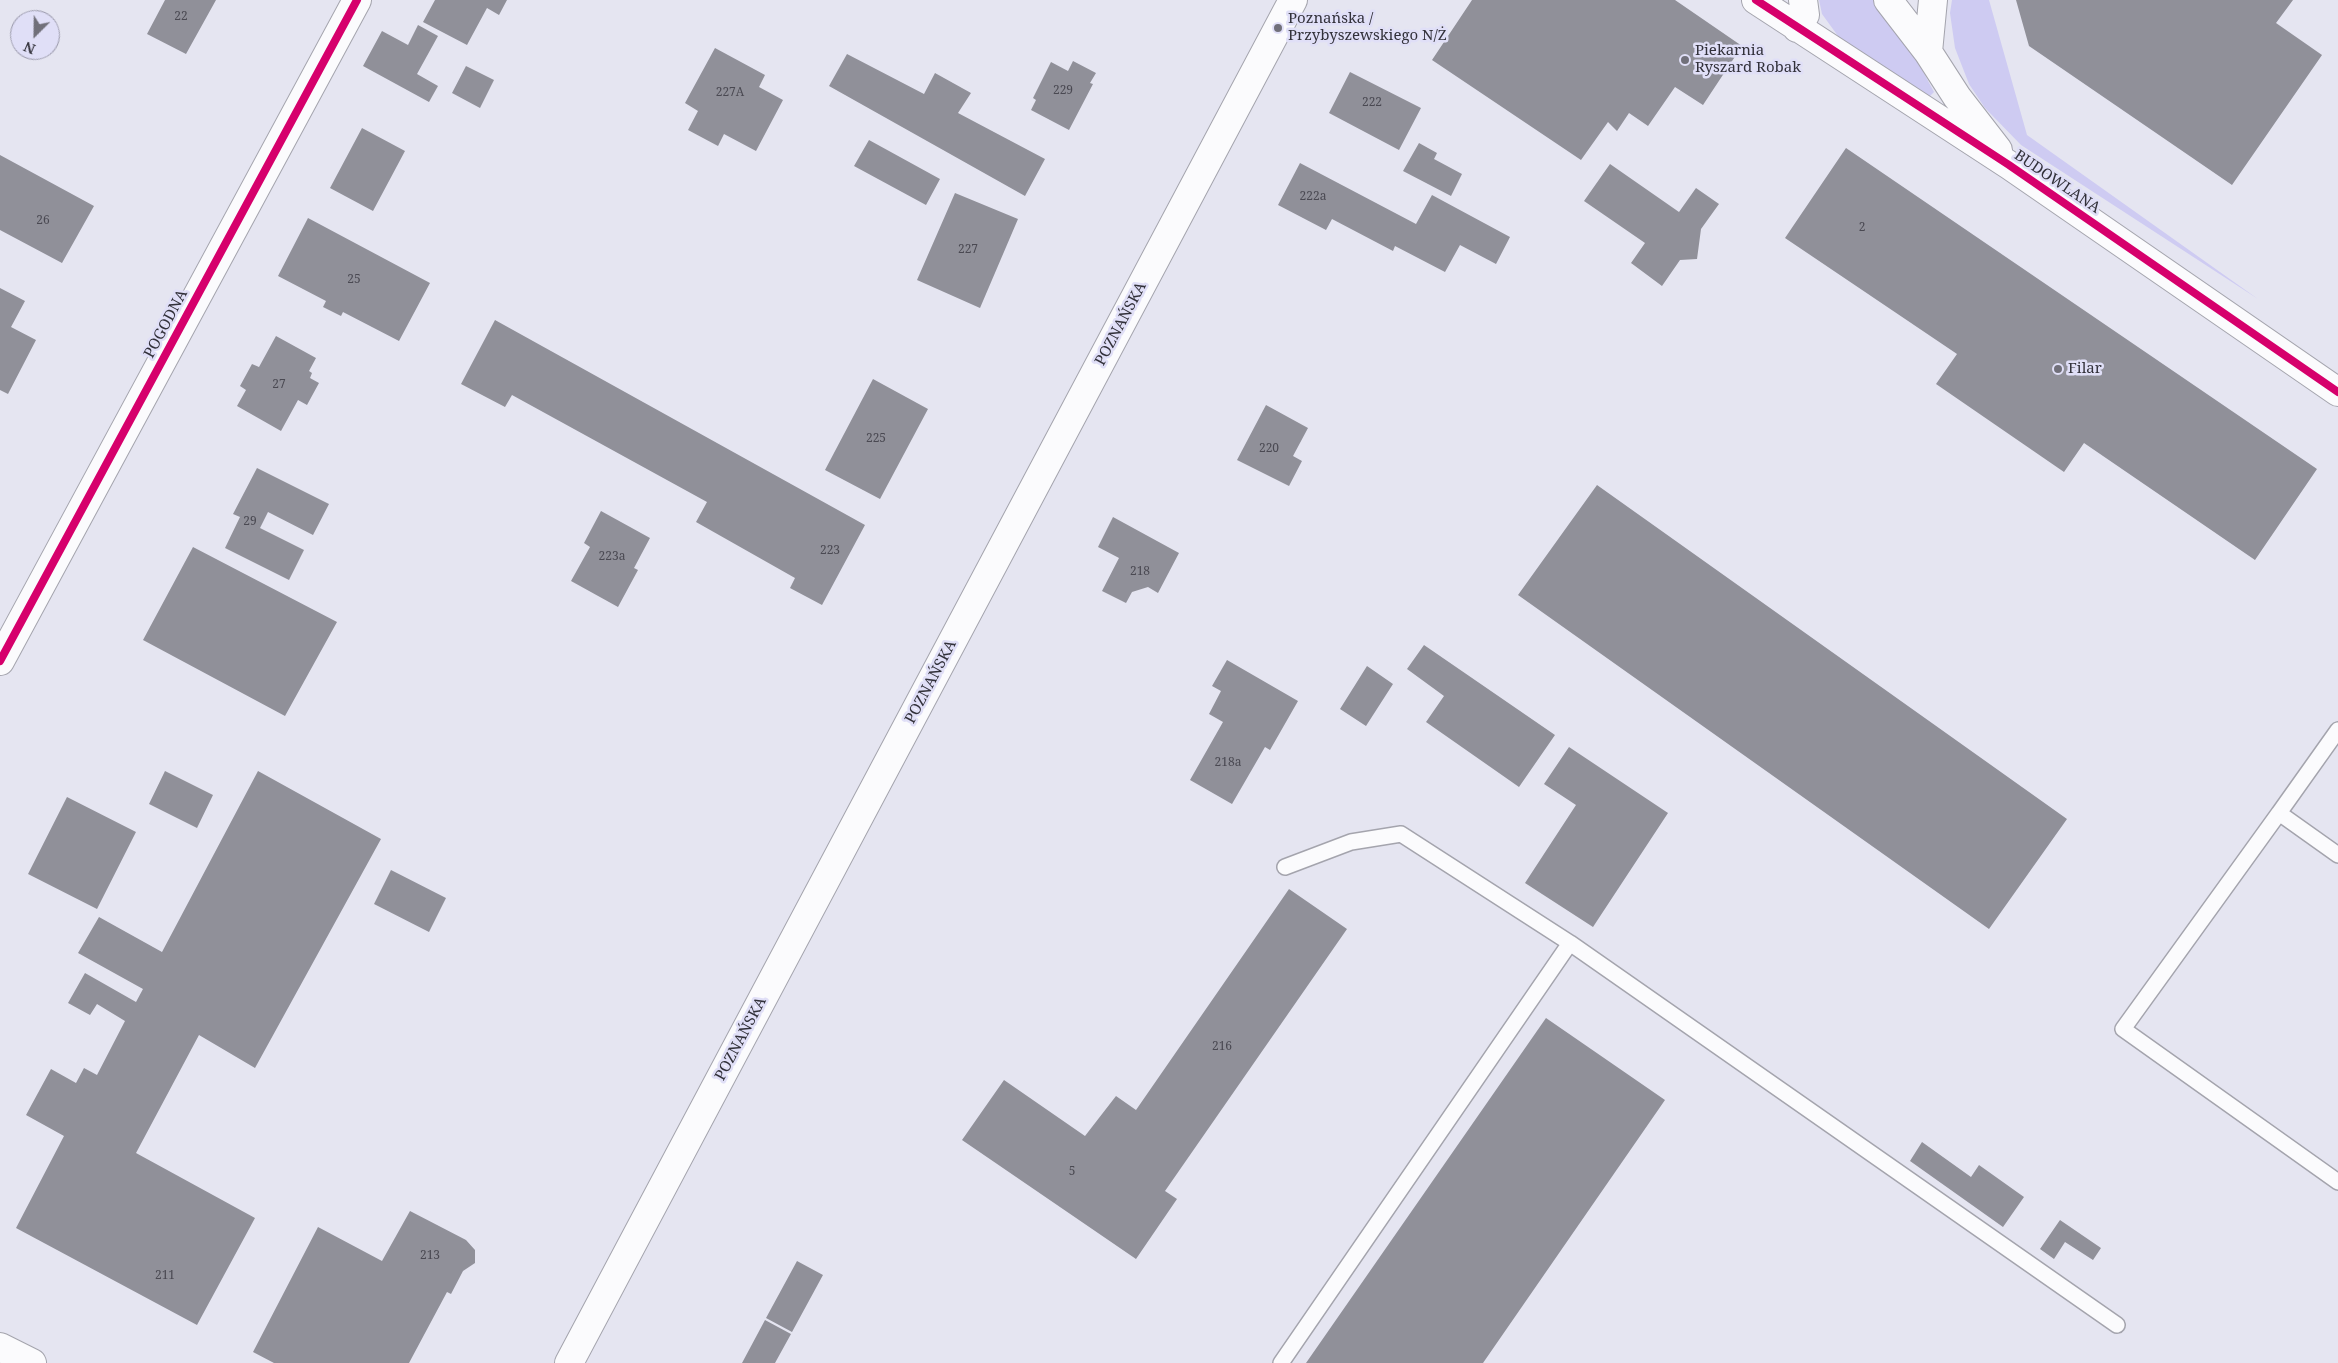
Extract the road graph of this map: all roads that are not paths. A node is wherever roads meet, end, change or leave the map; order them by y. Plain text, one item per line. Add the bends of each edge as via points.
1 (357, 0) edge
2 (1293, 0) edge
3 (1756, 0) edge
4 (1804, 0) edge
5 (1888, 0) edge
6 (1933, 0) edge
7 (1797, 28) junction
8 (1928, 52) junction
9 (2009, 165) junction
10 (2338, 392) edge
11 (0, 661) edge
12 (2338, 730) edge
13 (2278, 813) junction
14 (2338, 855) edge
15 (1285, 867) dead end
16 (1570, 944) junction
17 (2338, 1182) edge
18 (2117, 1325) dead end
19 (0, 1346) edge
20 (32, 1363) edge
21 (569, 1363) edge
22 (1281, 1363) edge

1 - 11 street, POGODNA
2 - 21 street, POZNAŃSKA
3 - 7 street, BUDOWLANA
4 - 7 street via 1805,15
5 - 8 street, BUDOWLANA
6 - 8 street
7 - 9 street, BUDOWLANA
8 - 9 street, BUDOWLANA via 1957,97
9 - 10 street, BUDOWLANA
12 - 13 lane
13 - 14 lane
13 - 17 lane via 2123,1029
15 - 16 lane via 1351,842 1401,834
16 - 18 lane
16 - 22 lane
19 - 20 street

